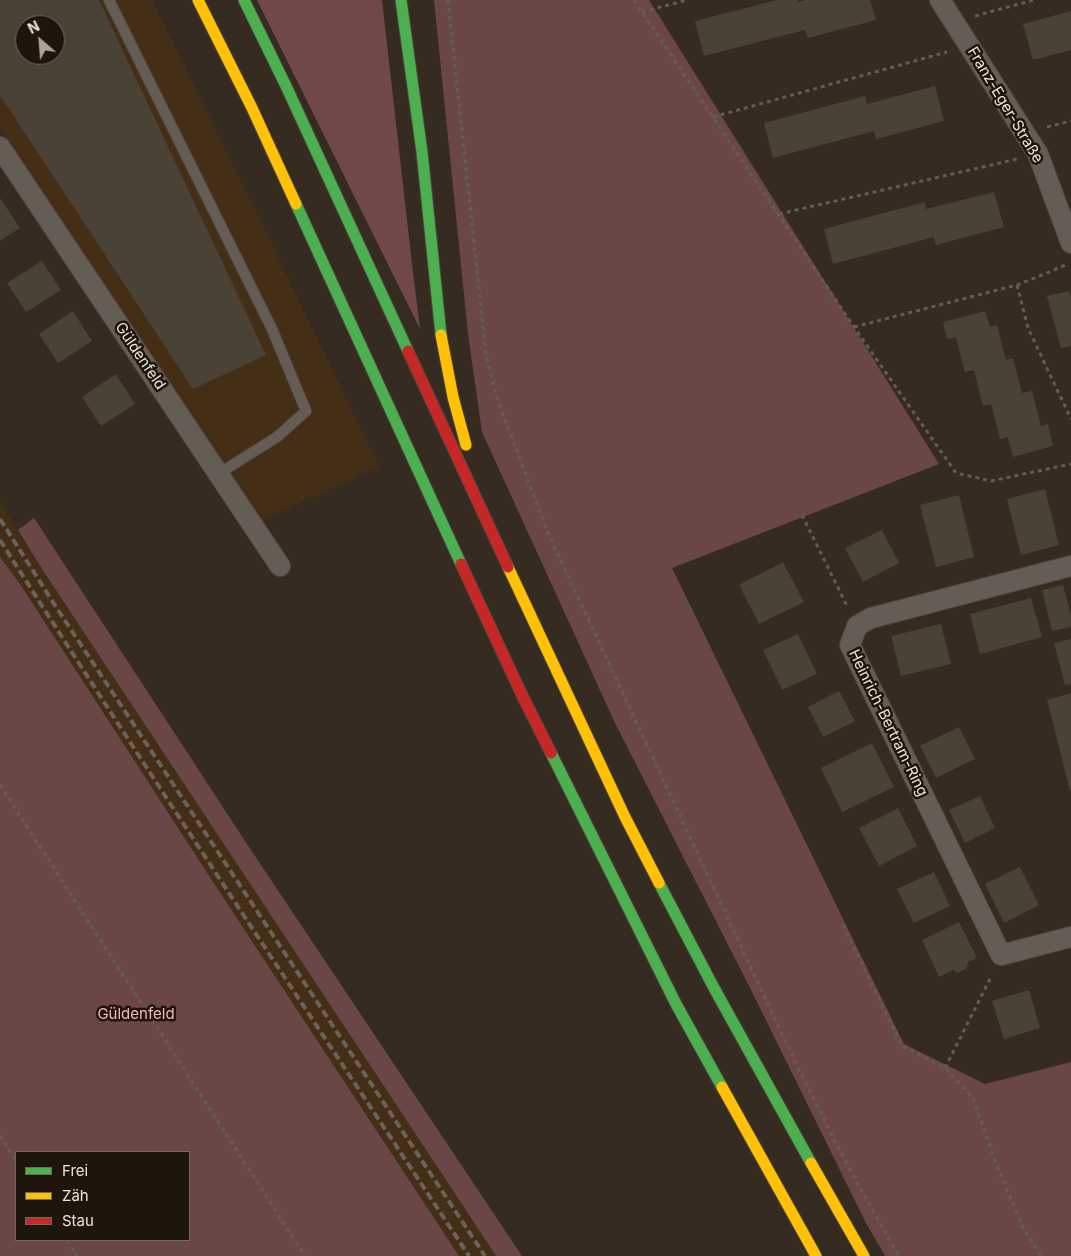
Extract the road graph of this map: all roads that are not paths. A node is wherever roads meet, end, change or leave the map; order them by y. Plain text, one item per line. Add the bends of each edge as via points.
1 (109, 0) edge
2 (198, 0) edge
3 (244, 0) edge
4 (401, 0) edge
5 (940, 0) edge
6 (0, 147) edge
7 (1071, 243) edge
8 (218, 474) junction
9 (487, 524) junction
10 (280, 566) dead end
11 (1071, 566) edge
12 (1071, 937) edge
13 (816, 1256) edge
14 (864, 1256) edge

1 - 8 lane via 272,329 306,412 277,437
2 - 13 highway via 252,108 522,695 676,1004
3 - 9 highway
4 - 9 highway via 422,152 440,330 453,397
5 - 7 street, Franz-Eger-Straße via 1038,154
6 - 8 street, Güldenfeld
8 - 10 street, Güldenfeld
9 - 14 highway via 625,817 724,1005
11 - 12 street, Heinrich-Bertram-Ring via 871,618 857,626 850,645 1001,955

